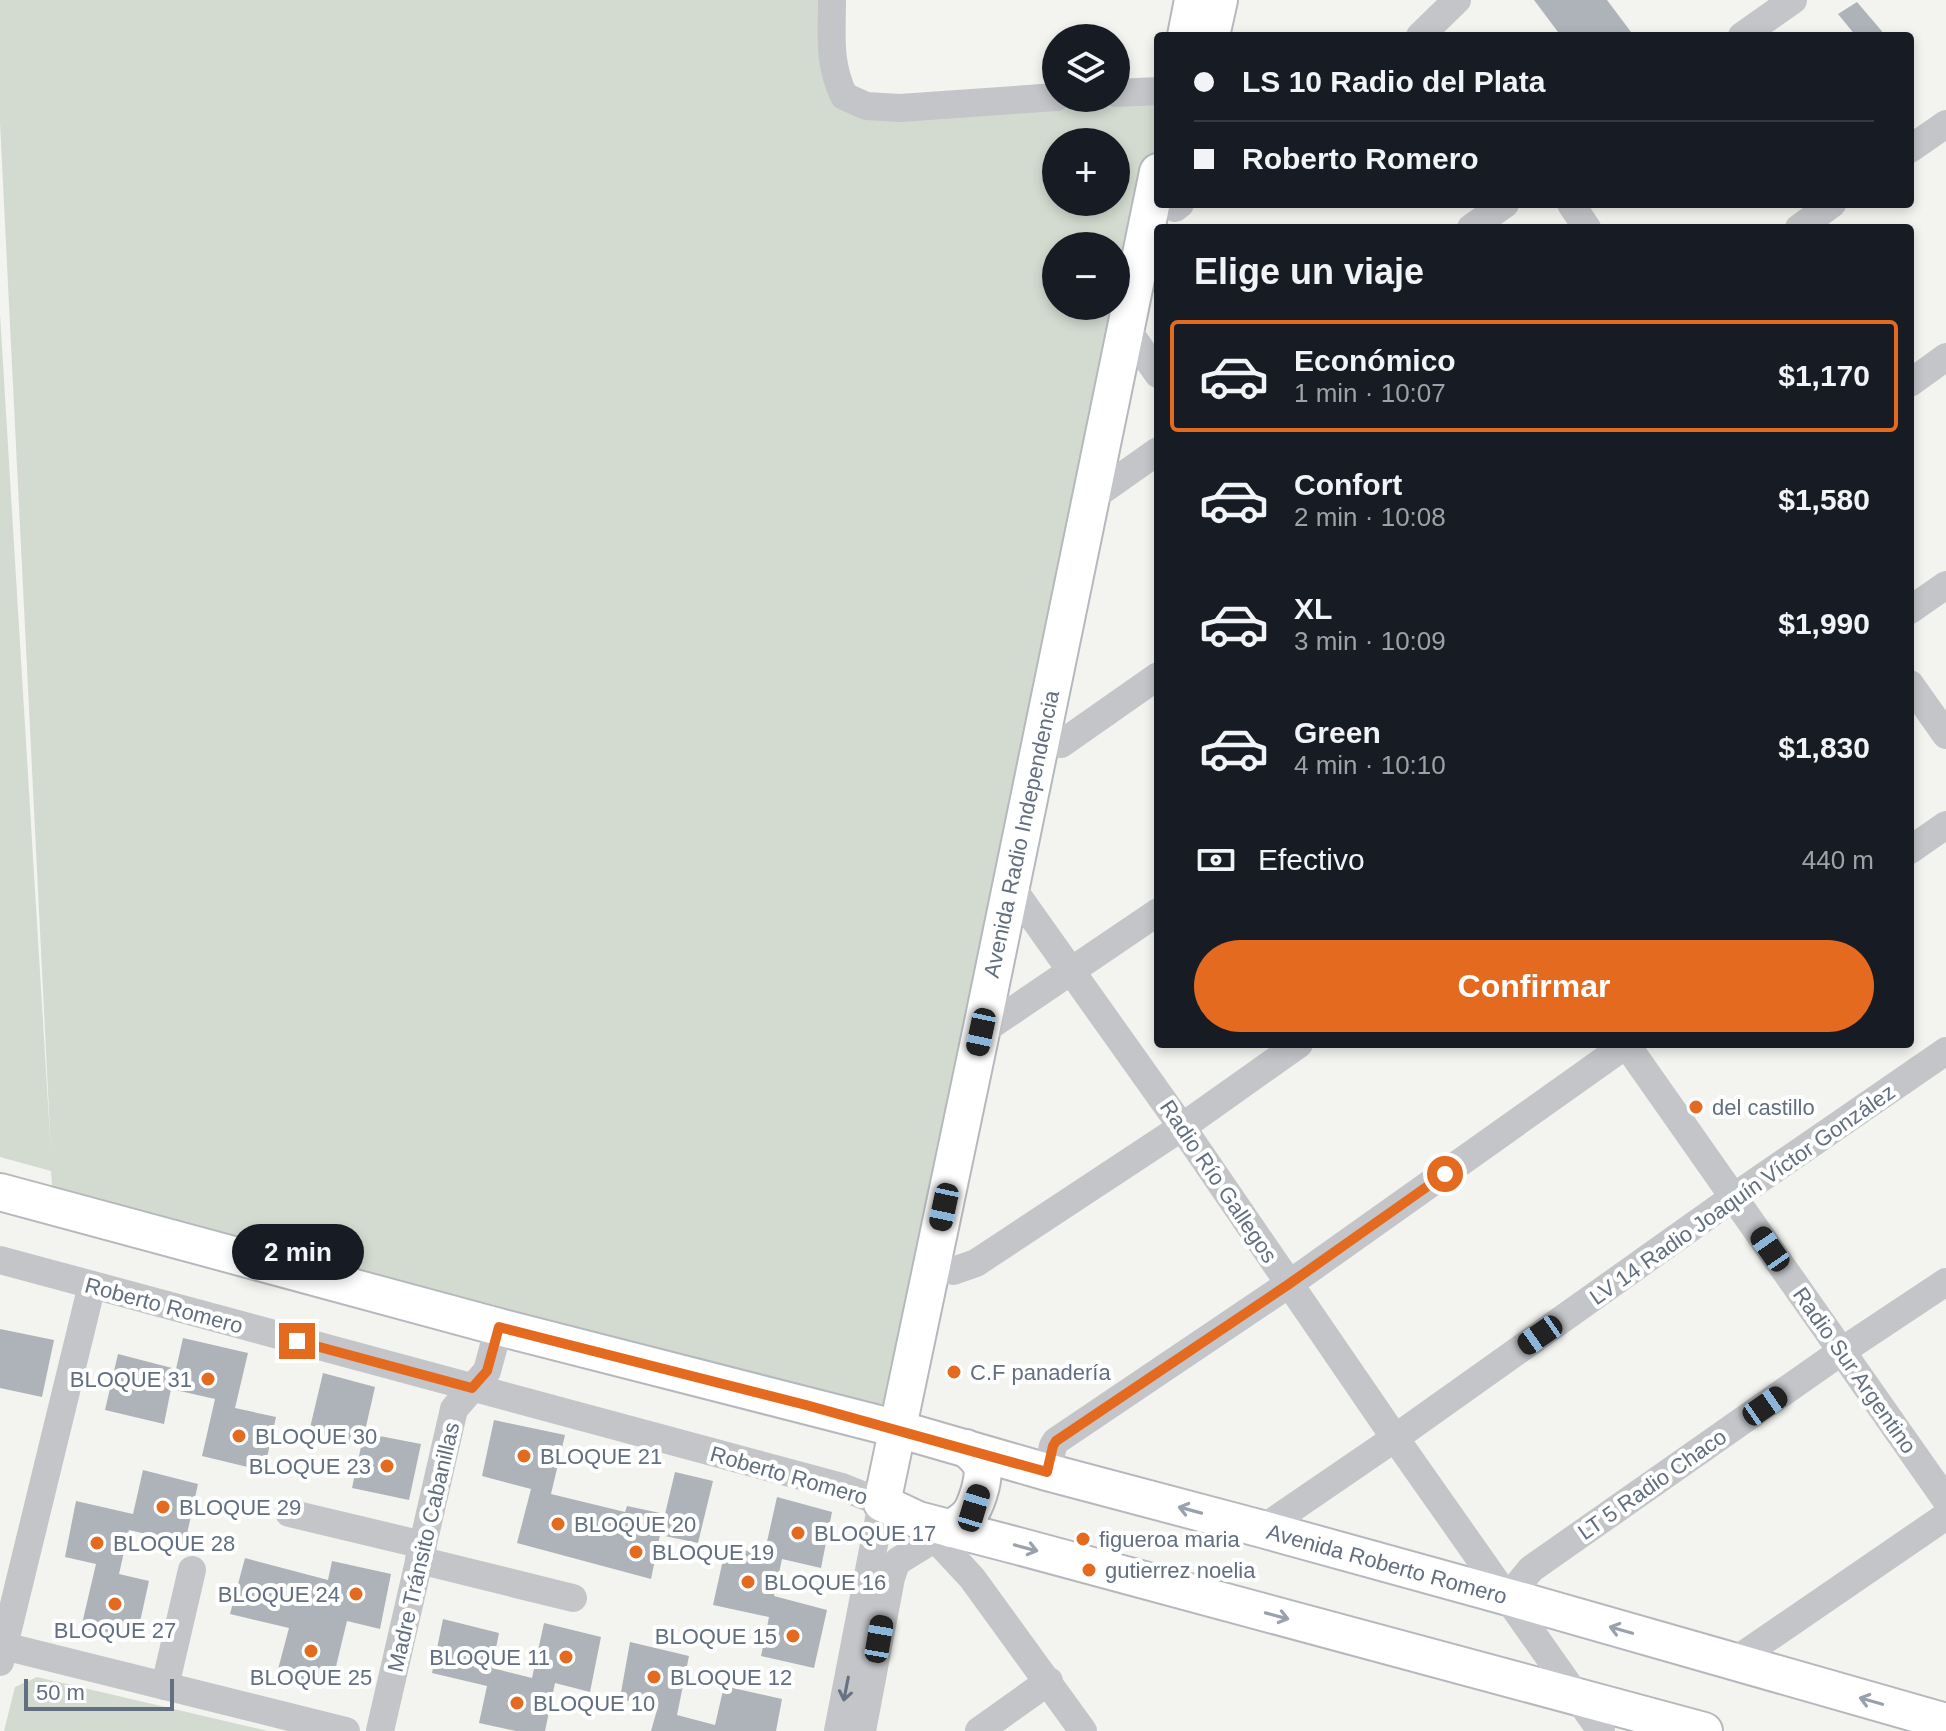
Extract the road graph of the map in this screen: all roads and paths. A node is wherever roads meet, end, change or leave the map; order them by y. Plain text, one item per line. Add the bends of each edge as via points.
1 (832, 0) edge
2 (1193, 0) edge
3 (1219, 0) edge
4 (1793, 0) edge
5 (1446, 13) edge
6 (1187, 32) edge
7 (1212, 32) edge
8 (1425, 32) edge
9 (1748, 32) edge
10 (1154, 91) edge
11 (1130, 92) edge
12 (1042, 98) edge
13 (1946, 124) edge
14 (1914, 146) edge
15 (1155, 208) edge
16 (1499, 208) edge
17 (1826, 208) edge
18 (1477, 224) edge
19 (1804, 224) edge
20 (1154, 302) edge
21 (1142, 351) edge
22 (1946, 357) edge
23 (1914, 380) edge
24 (1154, 454) edge
25 (1103, 490) junction
26 (1946, 585) edge
27 (1914, 607) edge
28 (1154, 679) edge
29 (1914, 690) edge
30 (1946, 735) edge
31 (1061, 744) junction
32 (1946, 825) edge
33 (1914, 847) edge
34 (1019, 897) junction
35 (1154, 915) edge
36 (1072, 972) junction
37 (993, 1024) junction
38 (1293, 1048) edge
39 (1620, 1048) edge
40 (1629, 1048) edge
41 (1946, 1051) edge
42 (1182, 1127) junction
43 (0, 1192) edge
44 (1734, 1197) junction
45 (0, 1260) edge
46 (953, 1271) junction
47 (1946, 1282) edge
48 (1289, 1284) junction
49 (92, 1285) junction
50 (499, 1327) junction
51 (1842, 1351) junction
52 (472, 1388) junction
53 (826, 1411) junction
54 (898, 1429) junction
55 (1395, 1438) junction
56 (960, 1447) junction
57 (890, 1467) junction
58 (1047, 1472) junction
59 (1946, 1500) edge
60 (882, 1503) junction
61 (289, 1513) dead end
62 (1946, 1516) edge
63 (950, 1526) junction
64 (1262, 1529) junction
65 (421, 1553) junction
66 (192, 1570) dead end
67 (1508, 1597) junction
68 (573, 1598) dead end
69 (1, 1651) edge
70 (1733, 1662) junction
71 (1049, 1681) junction
72 (165, 1686) junction
73 (1576, 1697) junction
74 (1946, 1722) edge
75 (346, 1731) edge
76 (380, 1731) edge
77 (838, 1731) edge
78 (862, 1731) edge
79 (979, 1731) edge
80 (1083, 1731) edge
81 (1601, 1731) edge
82 (1704, 1731) edge

1 - 12 street via 831,53 844,96 866,106 900,108
2 - 6 main road
3 - 7 main road
4 - 9 street
5 - 8 street
10 - 11 street
13 - 14 street
15 - 21 main road, Avenida Radio Independencia
16 - 18 street
17 - 19 street
20 - 21 main road, Avenida Radio Independencia
21 - 25 main road, Avenida Radio Independencia
22 - 23 street
24 - 25 street
25 - 31 main road, Avenida Radio Independencia
25 - 34 main road, Avenida Radio Independencia
26 - 27 street
28 - 31 street
29 - 30 street
31 - 34 main road, Avenida Radio Independencia
32 - 33 street
34 - 36 street, Radio Río Gallegos
34 - 37 main road, Avenida Radio Independencia
35 - 36 street
36 - 37 street
36 - 42 street, Radio Río Gallegos
37 - 46 main road, Avenida Radio Independencia
37 - 54 main road, Avenida Radio Independencia
38 - 42 street
39 - 48 street
40 - 44 street, Radio Sur Argentino
41 - 44 street, LV 14 Radio Joaquín Víctor González
42 - 46 street via 976,1263
42 - 48 street, Radio Río Gallegos
43 - 50 main road, Avenida Roberto Romero
44 - 51 street, Radio Sur Argentino
44 - 55 street, LV 14 Radio Joaquín Víctor González
45 - 49 street, Roberto Romero
46 - 56 main road, Avenida Radio Independencia via 927,1394 930,1419
47 - 51 street, LT 5 Radio Chaco
48 - 55 street, Radio Río Gallegos
48 - 58 street via 1056,1441
49 - 52 street, Roberto Romero
49 - 69 street
50 - 52 street, Madre Tránsito Cabanillas via 487,1371
50 - 53 main road, Avenida Roberto Romero
51 - 59 street, Radio Sur Argentino
51 - 67 street, LT 5 Radio Chaco via 1531,1569
52 - 60 street, Roberto Romero via 842,1487
52 - 65 street, Madre Tránsito Cabanillas via 454,1409
53 - 54 main road, Avenida Roberto Romero
53 - 57 main road, Avenida Roberto Romero via 876,1435
54 - 56 main road, Avenida Roberto Romero
54 - 57 main road, Avenida Radio Independencia
55 - 64 street, LV 14 Radio Joaquín Víctor González
55 - 67 street, Radio Río Gallegos
56 - 58 main road, Avenida Roberto Romero
56 - 63 main road, Avenida Radio Independencia via 977,1458 983,1476
57 - 60 main road, Avenida Radio Independencia
64 -> 58 main road, Avenida Roberto Romero
60 - 63 main road
60 -> 77 street, Avenida Radio Independencia
61 - 65 street
62 - 70 street
63 - 71 street via 972,1578
63 -> 73 main road
63 - 78 street via 895,1566
64 - 67 main road, Avenida Roberto Romero
65 - 68 street
65 - 76 street, Madre Tránsito Cabanillas
66 - 72 street
70 -> 67 main road, Avenida Roberto Romero
67 - 73 street, Radio Río Gallegos
69 - 72 street
74 -> 70 main road, Avenida Roberto Romero
71 - 79 street
71 - 80 street
72 - 75 street
73 - 81 street, Radio Río Gallegos
73 - 82 main road

